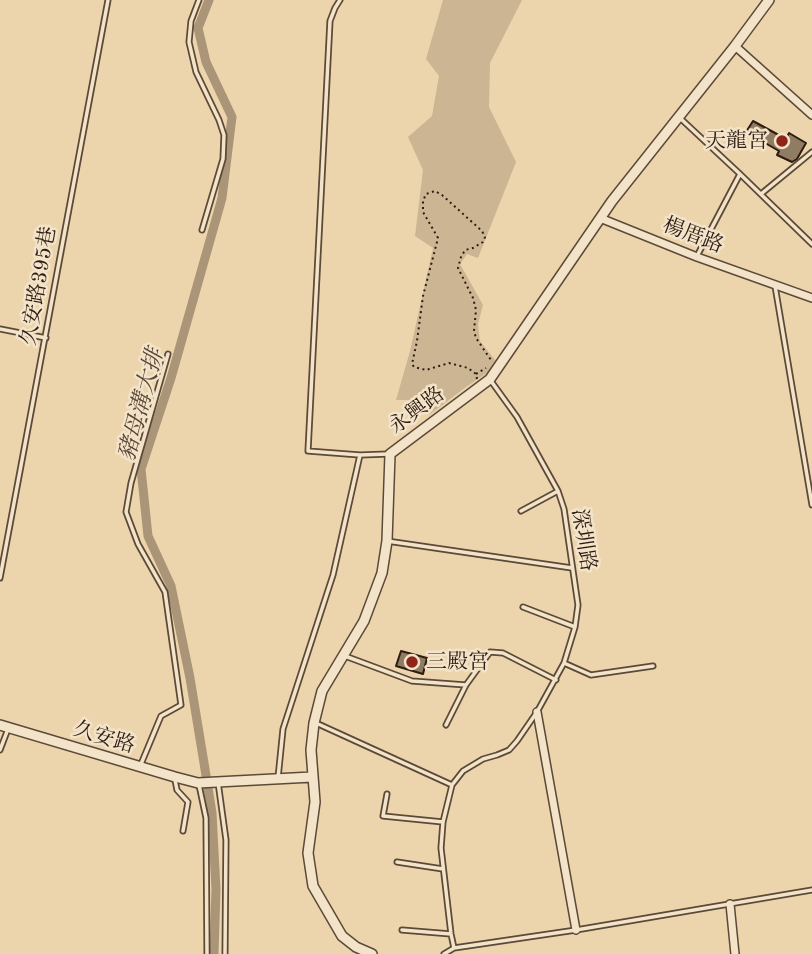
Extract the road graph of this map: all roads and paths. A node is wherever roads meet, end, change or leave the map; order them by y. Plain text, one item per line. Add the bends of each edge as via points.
1 (108, 0) edge
2 (200, 0) edge
3 (340, 0) edge
4 (769, 0) edge
5 (736, 46) junction
6 (812, 115) edge
7 (679, 117) junction
8 (812, 152) edge
9 (740, 174) junction
10 (761, 194) junction
11 (600, 218) junction
12 (202, 230) dead end
13 (812, 244) edge
14 (697, 257) junction
15 (775, 284) junction
16 (812, 298) edge
17 (0, 329) edge
18 (46, 338) junction
19 (168, 354) dead end
20 (476, 374) junction
21 (490, 379) junction
22 (479, 387) junction
23 (390, 454) junction
24 (360, 455) junction
25 (558, 491) junction
26 (812, 505) edge
27 (521, 511) dead end
28 (387, 541) junction
29 (572, 568) junction
30 (0, 578) edge
31 (523, 607) dead end
32 (575, 627) junction
33 (343, 655) junction
34 (564, 663) junction
35 (653, 666) dead end
36 (556, 680) junction
37 (466, 685) junction
38 (537, 712) junction
39 (314, 723) junction
40 (446, 725) dead end
41 (5, 727) edge
42 (0, 750) edge
43 (139, 767) junction
44 (175, 777) junction
45 (312, 777) junction
46 (278, 778) junction
47 (218, 782) junction
48 (198, 783) junction
49 (452, 785) junction
50 (387, 794) dead end
51 (443, 821) junction
52 (183, 831) dead end
53 (397, 862) dead end
54 (443, 869) junction
55 (812, 890) edge
56 (730, 904) junction
57 (402, 930) dead end
58 (576, 930) junction
59 (451, 934) junction
60 (454, 948) junction
61 (207, 954) edge
62 (225, 954) edge
63 (372, 954) edge
64 (444, 954) edge
65 (734, 954) edge

1 - 18 lane, 久安路395巷
2 - 12 lane via 189,42 196,72 224,135 223,159
3 - 24 lane via 330,21 309,451
4 - 5 street, 永興路
5 - 6 street
5 - 7 street, 永興路
7 - 9 lane
7 - 11 street, 永興路
8 - 10 lane
9 - 10 lane
9 - 14 lane
10 - 13 lane
11 - 14 street, 楊厝路
11 - 21 street, 永興路
14 - 15 street, 楊厝路
15 - 16 street, 楊厝路
15 - 26 lane
17 - 18 lane
18 - 30 lane, 久安路395巷
19 - 43 lane via 126,512 164,592 181,705 161,716
20 - 20 path via 449,363 426,370 412,364 438,238 423,212 423,201 435,191 485,236 483,242 465,250 458,268 473,298 476,338 493,364
20 - 22 path
21 - 22 street, 永興路
21 - 25 lane, 深圳路
22 - 23 street, 永興路
23 - 24 lane
23 - 28 street, 永興路
24 - 46 lane via 333,575 284,729
25 - 27 lane
25 - 29 lane, 深圳路
28 - 29 lane
28 - 33 street, 永興路 via 382,573 364,621
29 - 32 lane, 深圳路 via 578,605
31 - 32 lane
32 - 34 lane, 深圳路
33 - 37 lane via 412,681
33 - 39 street, 永興路 via 322,691
34 - 35 lane via 591,675
34 - 36 lane, 深圳路
36 - 37 lane via 503,653 490,652
36 - 38 lane, 深圳路
37 - 40 lane
38 - 49 lane, 深圳路 via 509,750 482,759
38 - 58 street
39 - 45 street, 永興路
39 - 49 lane
41 - 42 lane
41 - 43 street, 久安路
43 - 44 street, 久安路
44 - 48 street, 久安路
44 - 52 lane via 177,790 188,802
45 - 46 street, 久安路
45 - 63 street, 永興路 via 315,802 308,853 313,886 342,936
46 - 47 street, 久安路
47 - 48 street, 久安路
47 - 62 lane via 226,840
48 - 61 lane via 206,818
49 - 51 lane
50 - 51 lane via 383,816
51 - 54 lane
53 - 54 lane
54 - 59 lane
55 - 56 lane
56 - 58 lane
56 - 65 street
57 - 59 lane
58 - 60 lane
59 - 60 lane
60 - 64 lane

